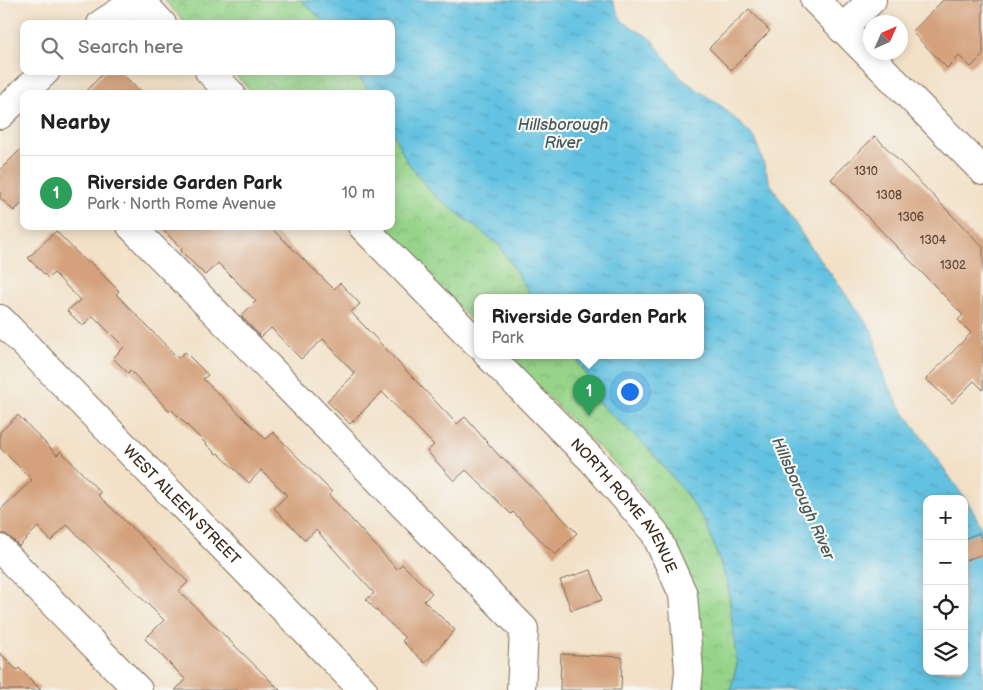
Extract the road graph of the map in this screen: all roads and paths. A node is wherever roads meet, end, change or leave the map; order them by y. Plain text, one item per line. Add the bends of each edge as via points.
1 (815, 0) edge
2 (872, 0) edge
3 (107, 20) edge
4 (158, 20) edge
5 (842, 30) junction
6 (43, 75) edge
7 (213, 75) edge
8 (30, 90) edge
9 (227, 90) edge
10 (20, 102) edge
11 (12, 112) edge
12 (983, 171) edge
13 (135, 230) edge
14 (366, 230) edge
15 (0, 319) edge
16 (474, 340) edge
17 (492, 359) edge
18 (0, 549) edge
19 (138, 690) edge
20 (363, 690) edge
21 (521, 690) edge
22 (687, 690) edge

1 - 5 street
2 - 5 street
3 - 4 street via 130,5 151,12
5 - 12 street
6 - 8 street
7 - 9 street
10 - 11 street
13 - 21 street via 524,629
14 - 16 street
15 - 20 street, WEST AILEEN STREET
17 - 22 street, NORTH ROME AVENUE via 593,461 655,533 683,594 689,671
18 - 19 street

